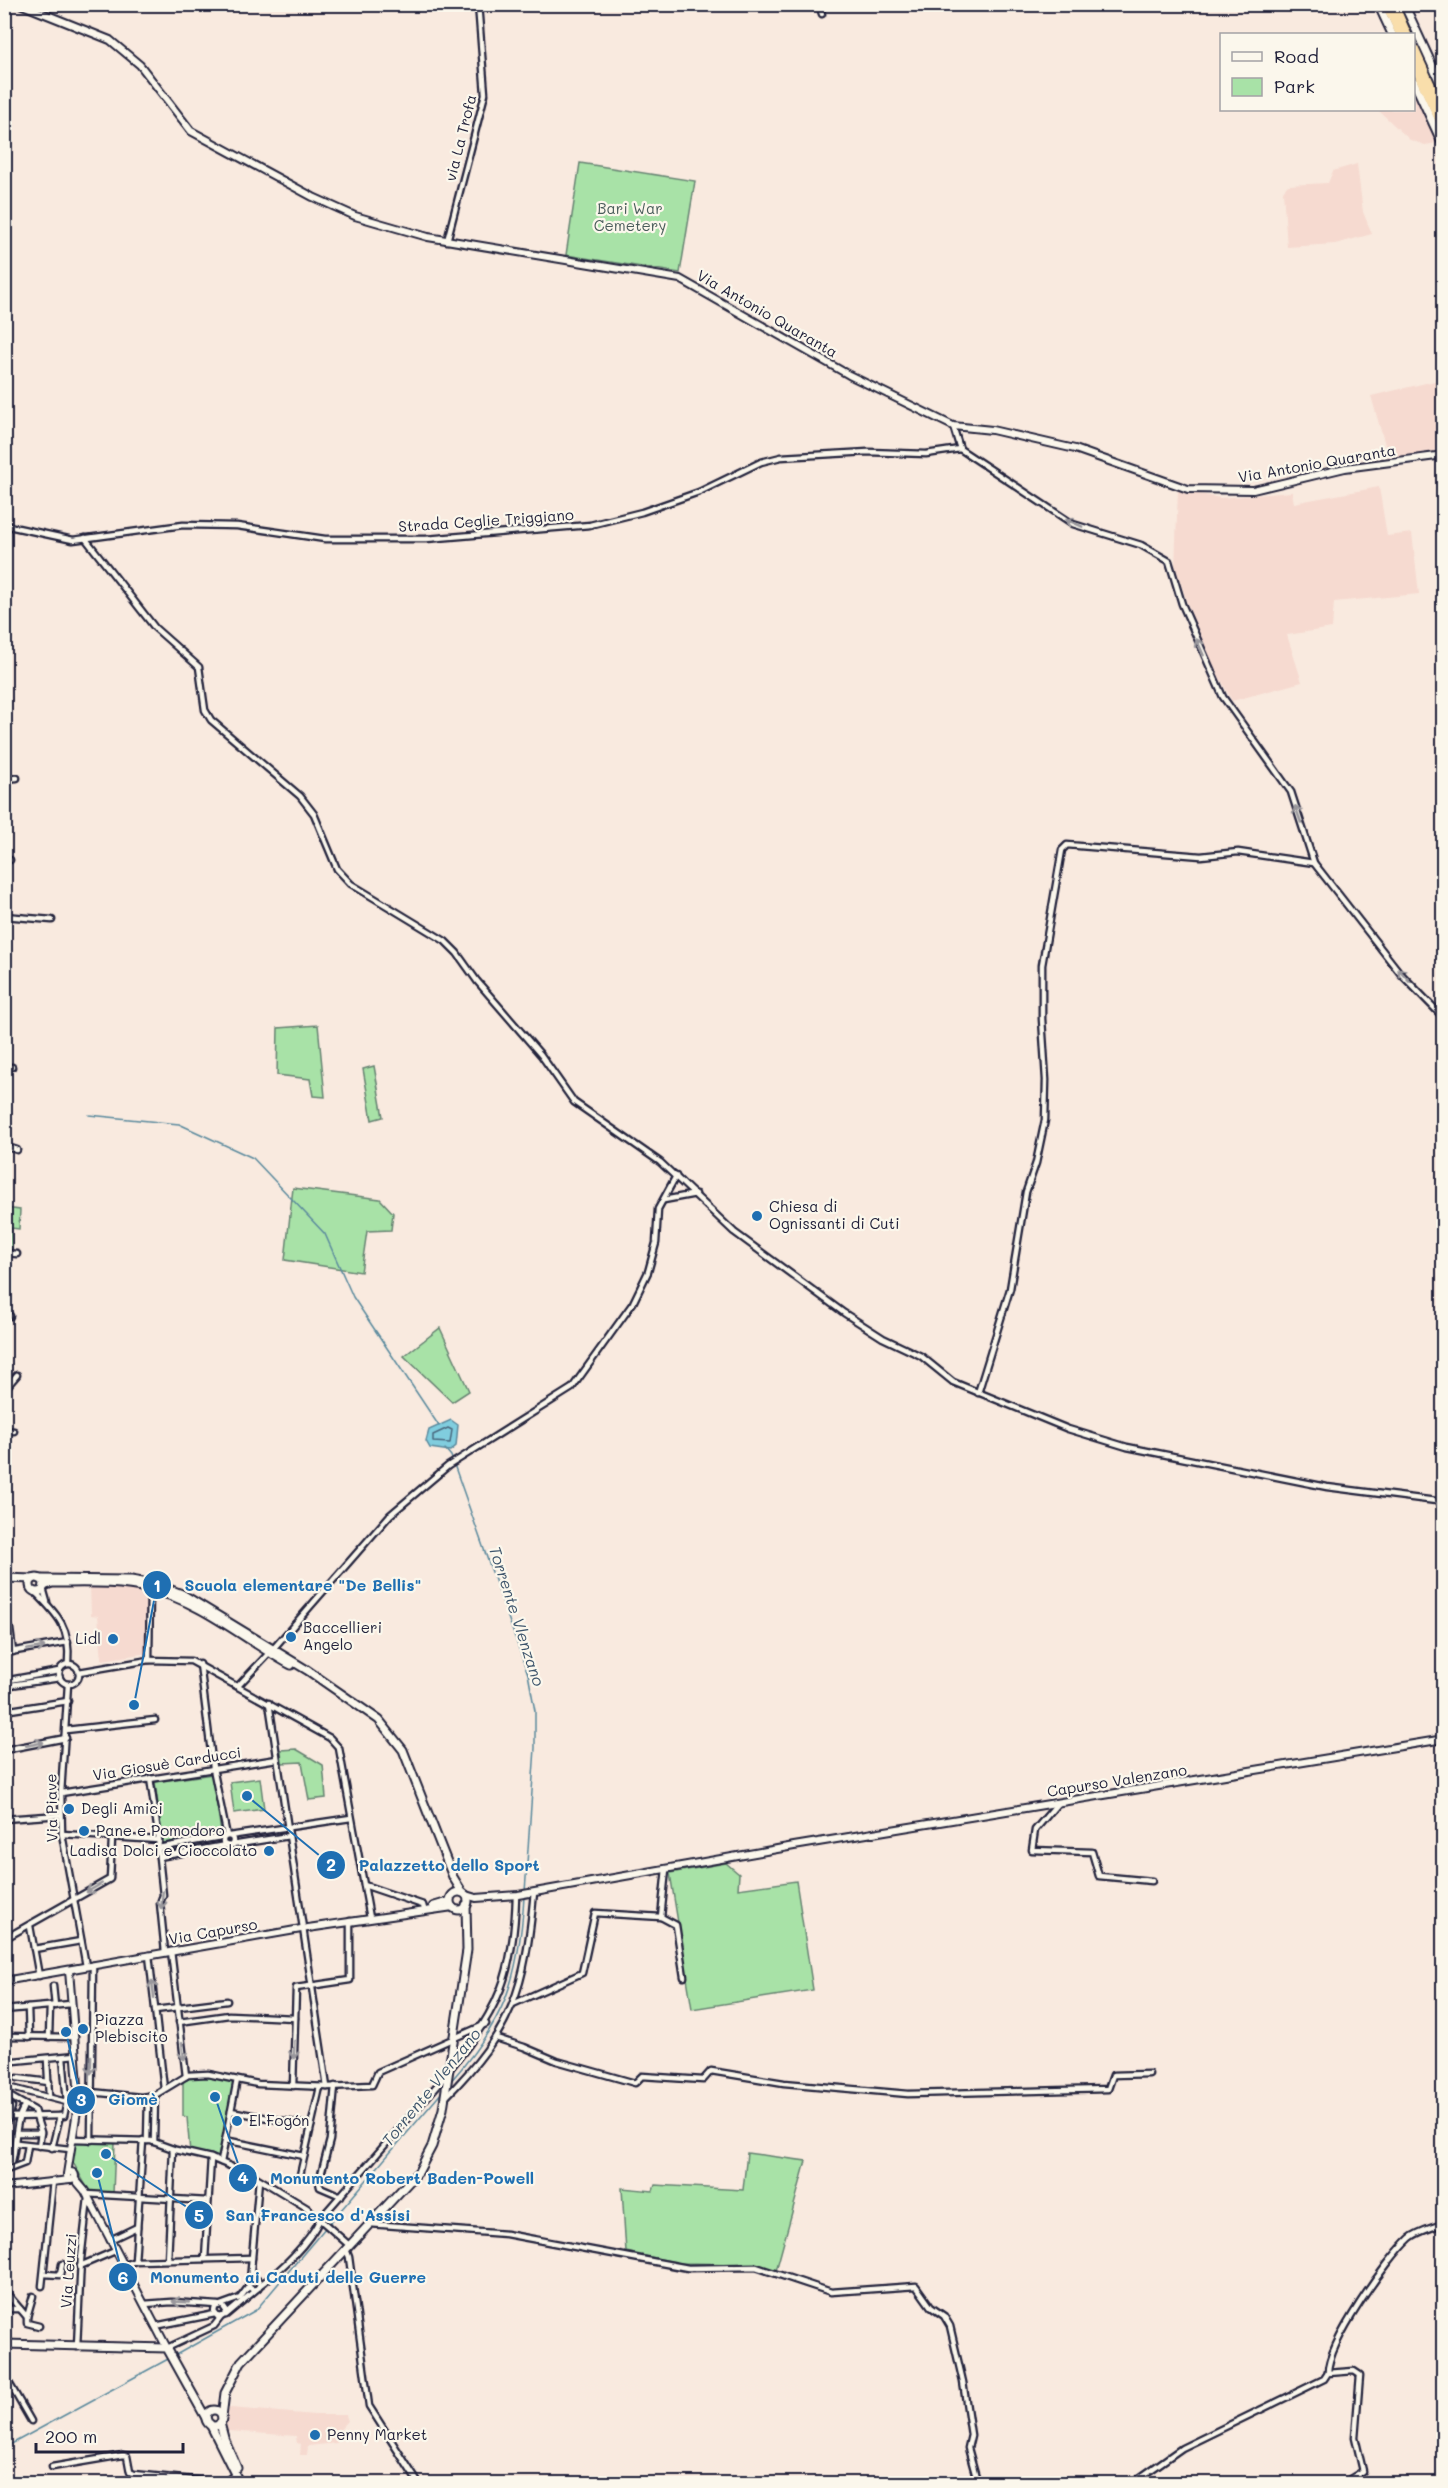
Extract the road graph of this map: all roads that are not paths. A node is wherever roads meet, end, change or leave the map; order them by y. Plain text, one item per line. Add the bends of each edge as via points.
1 (20, 4) edge
2 (478, 4) edge
3 (819, 4) edge
4 (1378, 4) edge
5 (1386, 4) edge
6 (1394, 4) edge
7 (1404, 4) edge
8 (822, 14) dead end
9 (1392, 33) edge
10 (1400, 33) edge
11 (1407, 33) edge
12 (1415, 52) edge
13 (1415, 69) edge
14 (1415, 86) edge
15 (1443, 91) edge
16 (1443, 114) edge
17 (1443, 130) edge
18 (1443, 147) edge
19 (447, 241) junction
20 (953, 426) junction
21 (960, 449) junction
22 (1443, 455) edge
23 (4, 525) edge
24 (85, 538) junction
25 (17, 778) dead end
26 (4, 779) edge
27 (1314, 863) junction
28 (4, 916) edge
29 (52, 920) dead end
30 (1443, 1018) edge
31 (4, 1067) edge
32 (12, 1067) dead end
33 (4, 1146) edge
34 (17, 1150) dead end
35 (676, 1176) junction
36 (696, 1194) junction
37 (664, 1200) junction
38 (4, 1253) edge
39 (16, 1254) dead end
40 (17, 1375) dead end
41 (4, 1390) edge
42 (978, 1393) junction
43 (4, 1430) edge
44 (14, 1431) dead end
45 (1443, 1502) edge
46 (4, 1580) edge
47 (40, 1583) junction
48 (150, 1589) junction
49 (32, 1590) junction
50 (47, 1602) junction
51 (10, 1629) dead end
52 (68, 1642) junction
53 (271, 1651) junction
54 (13, 1652) junction
55 (4, 1653) edge
56 (149, 1660) junction
57 (68, 1663) junction
58 (201, 1664) junction
59 (59, 1671) junction
60 (79, 1672) junction
61 (60, 1678) junction
62 (4, 1681) edge
63 (68, 1684) junction
64 (4, 1686) edge
65 (238, 1686) junction
66 (68, 1701) junction
67 (270, 1703) junction
68 (4, 1711) edge
69 (155, 1720) dead end
70 (66, 1730) junction
71 (66, 1738) junction
72 (1443, 1739) edge
73 (4, 1750) edge
74 (277, 1760) junction
75 (213, 1768) junction
76 (150, 1778) junction
77 (61, 1793) junction
78 (1057, 1804) junction
79 (61, 1815) junction
80 (4, 1818) edge
81 (351, 1818) junction
82 (288, 1827) junction
83 (274, 1830) junction
84 (62, 1834) junction
85 (228, 1836) junction
86 (289, 1836) junction
87 (276, 1838) junction
88 (112, 1839) junction
89 (159, 1840) junction
90 (226, 1845) junction
91 (232, 1845) junction
92 (173, 1846) junction
93 (158, 1848) junction
94 (175, 1855) junction
95 (159, 1857) junction
96 (666, 1869) junction
97 (453, 1877) junction
98 (1152, 1881) dead end
99 (364, 1885) junction
100 (533, 1892) junction
101 (517, 1895) junction
102 (74, 1899) junction
103 (465, 1899) junction
104 (453, 1903) junction
105 (425, 1909) junction
106 (661, 1917) junction
107 (370, 1918) junction
108 (350, 1921) junction
109 (467, 1923) junction
110 (30, 1926) junction
111 (301, 1929) junction
112 (4, 1939) edge
113 (81, 1941) junction
114 (34, 1949) junction
115 (168, 1952) junction
116 (149, 1955) junction
117 (90, 1966) junction
118 (69, 1970) junction
119 (39, 1977) junction
120 (684, 1977) dead end
121 (4, 1981) edge
122 (310, 1984) junction
123 (53, 1986) dead end
124 (226, 2001) dead end
125 (71, 2004) junction
126 (513, 2004) junction
127 (53, 2006) junction
128 (28, 2008) junction
129 (177, 2008) junction
130 (4, 2010) edge
131 (155, 2010) junction
132 (295, 2018) junction
133 (179, 2022) junction
134 (486, 2024) junction
135 (4, 2036) edge
136 (29, 2037) junction
137 (50, 2037) junction
138 (75, 2037) junction
139 (496, 2038) junction
140 (454, 2040) junction
141 (76, 2055) junction
142 (63, 2057) junction
143 (47, 2059) junction
144 (4, 2061) edge
145 (449, 2073) junction
146 (1149, 2074) dead end
147 (186, 2076) junction
148 (17, 2078) dead end
149 (27, 2079) junction
150 (237, 2080) junction
151 (49, 2082) junction
152 (4, 2086) edge
153 (293, 2086) junction
154 (335, 2086) junction
155 (320, 2087) junction
156 (327, 2087) junction
157 (164, 2089) junction
158 (26, 2090) junction
159 (90, 2092) junction
160 (155, 2094) junction
161 (148, 2096) junction
162 (49, 2097) junction
163 (445, 2098) junction
164 (67, 2102) junction
165 (4, 2104) edge
166 (78, 2105) junction
167 (24, 2106) junction
168 (12, 2107) dead end
169 (231, 2111) junction
170 (60, 2116) junction
171 (35, 2118) junction
172 (6, 2119) edge
173 (18, 2119) junction
174 (311, 2126) junction
175 (16, 2133) junction
176 (41, 2133) junction
177 (72, 2139) junction
178 (91, 2140) junction
179 (145, 2140) junction
180 (225, 2140) junction
181 (154, 2142) junction
182 (17, 2144) junction
183 (28, 2145) junction
184 (39, 2146) junction
185 (52, 2148) junction
186 (70, 2149) junction
187 (173, 2149) junction
188 (304, 2156) junction
189 (211, 2158) junction
190 (4, 2162) edge
191 (221, 2162) junction
192 (4, 2171) edge
193 (300, 2175) dead end
194 (71, 2176) junction
195 (259, 2180) junction
196 (53, 2181) junction
197 (4, 2187) edge
198 (87, 2196) junction
199 (341, 2196) junction
200 (140, 2198) junction
201 (171, 2199) junction
202 (208, 2201) junction
203 (322, 2220) junction
204 (370, 2223) junction
205 (1443, 2223) edge
206 (137, 2227) junction
207 (110, 2240) junction
208 (348, 2247) junction
209 (115, 2251) junction
210 (252, 2258) junction
211 (205, 2259) junction
212 (168, 2260) junction
213 (135, 2261) junction
214 (62, 2264) dead end
215 (80, 2266) junction
216 (123, 2266) junction
217 (44, 2274) junction
218 (250, 2283) junction
219 (42, 2286) dead end
220 (259, 2287) junction
221 (4, 2290) edge
222 (33, 2296) dead end
223 (144, 2304) junction
224 (220, 2305) junction
225 (4, 2309) edge
226 (20, 2310) junction
227 (215, 2314) junction
228 (223, 2316) junction
229 (27, 2317) junction
230 (39, 2326) dead end
231 (155, 2326) junction
232 (4, 2344) edge
233 (77, 2347) junction
234 (168, 2350) junction
235 (1328, 2373) junction
236 (4, 2374) edge
237 (225, 2393) junction
238 (197, 2404) junction
239 (211, 2411) junction
240 (221, 2420) junction
241 (31, 2421) dead end
242 (208, 2422) junction
243 (52, 2467) dead end
244 (235, 2474) junction
245 (223, 2483) edge
246 (240, 2484) edge
247 (245, 2484) edge
248 (419, 2484) edge
249 (978, 2484) edge
250 (1131, 2484) edge
251 (1349, 2484) edge

1 - 19 street, Via Antonio Quaranta via 118,46 140,65 191,131 274,178 355,216
2 - 19 street, via La Trofa via 485,94
3 - 8 street
4 - 9 main road
5 - 10 highway
6 - 11 highway
7 - 15 main road
12 - 16 highway
13 - 17 highway
14 - 18 main road
19 - 20 street, Via Antonio Quaranta via 680,279 849,375
20 - 21 street
20 - 22 street, Via Antonio Quaranta via 992,430 1075,449 1188,489 1253,490 1345,468
21 - 24 street, Strada Ceglie Triggiano via 926,454 868,452 781,457 761,462 689,496 590,525 370,541 325,539 237,526 183,525
27 -> 21 street via 1291,792 1223,697 1182,604 1169,561 1141,545 1073,524
23 - 24 street, Strada Ceglie Triggiano via 45,536
24 - 35 street via 154,628 199,667 205,710 211,720 280,778 314,814 337,869 351,884 388,909 445,941 541,1055 574,1102 632,1140
25 - 26 street
30 -> 27 street via 1400,973
27 - 42 street via 1238,852 1202,856 1092,845 1066,845 1062,850 1042,965 1045,1120 1026,1192 1010,1289
28 - 29 street
31 - 32 street
33 - 34 street
35 - 36 street
35 - 37 street
36 - 37 street
36 - 42 street via 734,1232 844,1313 921,1356 953,1382
37 - 53 street via 658,1209 656,1243 648,1272 633,1303 572,1389 448,1466 404,1502
38 - 39 street
40 - 41 street
42 - 45 street via 1068,1429 1127,1447 1327,1487
43 - 44 street
46 - 47 main road
46 - 49 main road
47 - 48 main road
47 - 49 main road
47 - 49 main road
47 - 50 street
47 - 53 main road via 111,1579 159,1585 193,1599
48 - 53 main road via 192,1605
48 - 56 street
49 - 50 street
50 - 52 street via 58,1615
51 - 54 street
54 -> 52 street
52 - 57 street
53 - 65 street
53 - 97 main road via 370,1713 393,1735 414,1774
54 - 55 street
56 - 58 street via 180,1659
56 - 60 street
57 - 59 street
57 - 60 street
58 - 65 street
58 - 75 street
59 - 61 street
59 - 62 street
60 - 63 street via 76,1680
61 - 63 street
61 - 64 street
63 - 66 street, Via Piave
65 - 67 street
66 - 68 street
66 - 70 street, Via Piave
67 - 74 street
67 - 81 street via 330,1738 339,1748
69 - 70 street
70 - 71 street, Via Piave
73 -> 71 street
71 - 77 street, Via Piave
72 - 78 street, Capurso Valenzano
74 - 75 street, Via Giosuè Carducci
74 - 82 street
75 - 76 street, Via Giosuè Carducci
75 - 85 street
76 - 77 street, Via Giosuè Carducci
76 - 89 street
77 - 79 street, Via Piave
78 - 96 street, Capurso Valenzano
78 - 98 street via 1035,1830 1034,1851 1092,1852 1099,1876
79 - 80 street
79 - 84 street, Via Piave
81 - 82 street
81 - 99 street
82 - 83 street
82 - 86 street
83 - 85 street
83 - 87 street
84 - 88 street
84 - 102 street, Via Piave
85 - 90 street via 223,1841
85 - 91 street via 233,1839
85 - 92 street
86 - 87 street
86 - 111 street
87 - 91 street
88 - 89 street
88 -> 102 street via 110,1879
89 - 93 street
90 - 91 street
90 - 94 street
92 - 93 street
92 - 94 street
93 - 95 street
94 - 95 street
95 -> 115 street
96 - 100 street, Capurso Valenzano
96 - 106 street
97 - 103 main road
97 - 104 main road
99 - 105 street
99 - 107 street
100 - 101 street, Capurso Valenzano
100 - 126 street via 528,1952
101 - 103 street, Capurso Valenzano
101 - 134 street via 511,1960
102 - 110 street
102 - 113 street, Via Piave
103 - 104 main road
103 - 104 main road
103 - 109 main road
104 - 105 street, Via Capurso
104 - 109 main road
105 - 107 street, Via Capurso
106 - 120 street via 676,1925
106 - 126 street via 595,1913 582,1973
107 - 108 street, Via Capurso
108 - 111 street, Via Capurso
108 - 122 street via 350,1980
109 - 140 main road
110 - 112 street
110 - 114 street
111 - 115 street, Via Capurso
111 - 122 street
113 - 114 street
113 - 117 street, Via Piave
114 - 119 street
115 - 116 street, Via Capurso
115 - 129 street
116 - 117 street, Via Capurso
131 -> 116 street
117 - 118 street, Via Capurso
117 -> 159 street, Via Piave
118 - 119 street, Via Capurso
118 - 125 street
119 - 121 street, Via Capurso
122 - 132 street via 296,1988
122 - 156 street
123 - 127 street
124 - 129 street
125 - 127 street
125 - 138 street
126 - 139 street
127 - 128 street
127 - 137 street
128 - 130 street
128 - 136 street
129 - 131 street
129 - 133 street
131 - 157 street
132 - 133 street via 229,2015
132 -> 153 street
133 -> 147 street
134 - 140 street
134 - 145 street
135 - 136 street
136 - 137 street
137 - 138 street
138 - 141 street
139 - 146 street via 635,2084 642,2076 703,2080 711,2071 784,2083 935,2095 1108,2089 1113,2075
139 - 163 street
140 - 145 main road
140 - 154 street via 378,2072 372,2085
141 - 142 street
141 - 166 street
142 - 143 street
142 - 164 street
143 - 144 street
143 - 151 street
145 - 163 main road
145 - 199 street
147 - 150 street via 208,2074
147 - 157 street
148 - 149 street
149 - 151 street
149 - 158 street
150 - 153 street
150 - 169 street
151 - 162 street
152 - 158 street
153 - 155 street
154 - 156 street
154 - 199 street via 330,2140 319,2182 320,2187
155 - 156 street
155 - 174 street
157 - 160 street
158 - 162 street
159 - 161 street
159 - 178 street, Via Piave
160 - 161 street
160 - 181 street
161 - 179 street
162 - 164 street
163 - 204 main road via 432,2146 419,2171
164 - 166 street
164 - 170 street via 64,2116
165 - 167 street via 9,2096
166 - 177 street
167 - 171 street via 34,2110
167 - 173 street
168 - 172 street
169 - 174 street
169 - 180 street
170 - 171 street
170 - 185 street
171 - 173 street
171 - 176 street
172 - 173 street
173 - 175 street
174 - 188 street
175 - 176 street
175 - 182 street
176 - 184 street
177 - 178 street
177 - 186 street
178 - 179 street
179 - 181 street
179 - 200 street
180 - 188 street
180 - 191 street
181 - 187 street
182 - 183 street
182 - 190 street via 12,2161
183 - 184 street
183 - 192 street via 25,2163
184 - 185 street
185 - 186 street
186 - 194 street
187 - 189 street
187 - 201 street
188 - 193 street
189 - 191 street
189 - 202 street
191 - 195 street
194 - 196 street
194 - 198 street
195 - 203 street
195 - 210 street
196 - 197 street
196 - 217 street
198 - 200 street
198 - 207 street
198 - 215 street, Via Leuzzi
199 - 203 street
200 - 201 street
200 - 206 street
201 - 202 street
201 - 212 street
202 - 211 street
203 - 208 street
203 - 220 street
204 - 208 main road
204 - 249 street via 527,2236 687,2268 756,2267 831,2292 916,2286 950,2326 971,2435 968,2448
205 - 235 street via 1411,2236 1374,2282 1332,2348
206 - 207 street
206 - 213 street
207 - 209 street
208 - 237 main road via 241,2361
208 - 248 street via 369,2406
209 - 215 street
209 - 216 street
210 - 211 street
210 - 218 street
211 - 212 street
212 - 213 street
213 - 216 street
214 - 217 street via 60,2275
215 - 233 street, Via Leuzzi
216 - 223 street
217 - 219 street
218 - 220 street via 254,2289
218 - 220 street via 257,2279
218 - 224 street via 240,2298
220 - 228 street
221 - 226 street
222 - 229 street
224 -> 223 street
223 - 231 street
224 - 227 street via 214,2309
224 - 228 street via 226,2308
225 - 226 street
226 - 229 street
227 - 228 street
227 - 231 street
228 - 234 street via 214,2326
229 - 230 street via 27,2323
231 - 234 street
232 - 233 main road
233 - 234 main road
234 - 238 main road
235 - 250 street via 1324,2379 1182,2448
235 - 251 street via 1353,2371 1360,2375 1355,2437 1363,2471
236 - 241 street
237 - 239 main road
237 - 240 main road
238 - 239 main road
238 - 242 main road
239 - 240 main road
239 - 242 main road
240 - 242 main road
240 - 247 main road via 231,2457
242 - 244 main road
243 - 245 street via 123,2455 134,2474
244 - 245 street
244 - 246 main road

